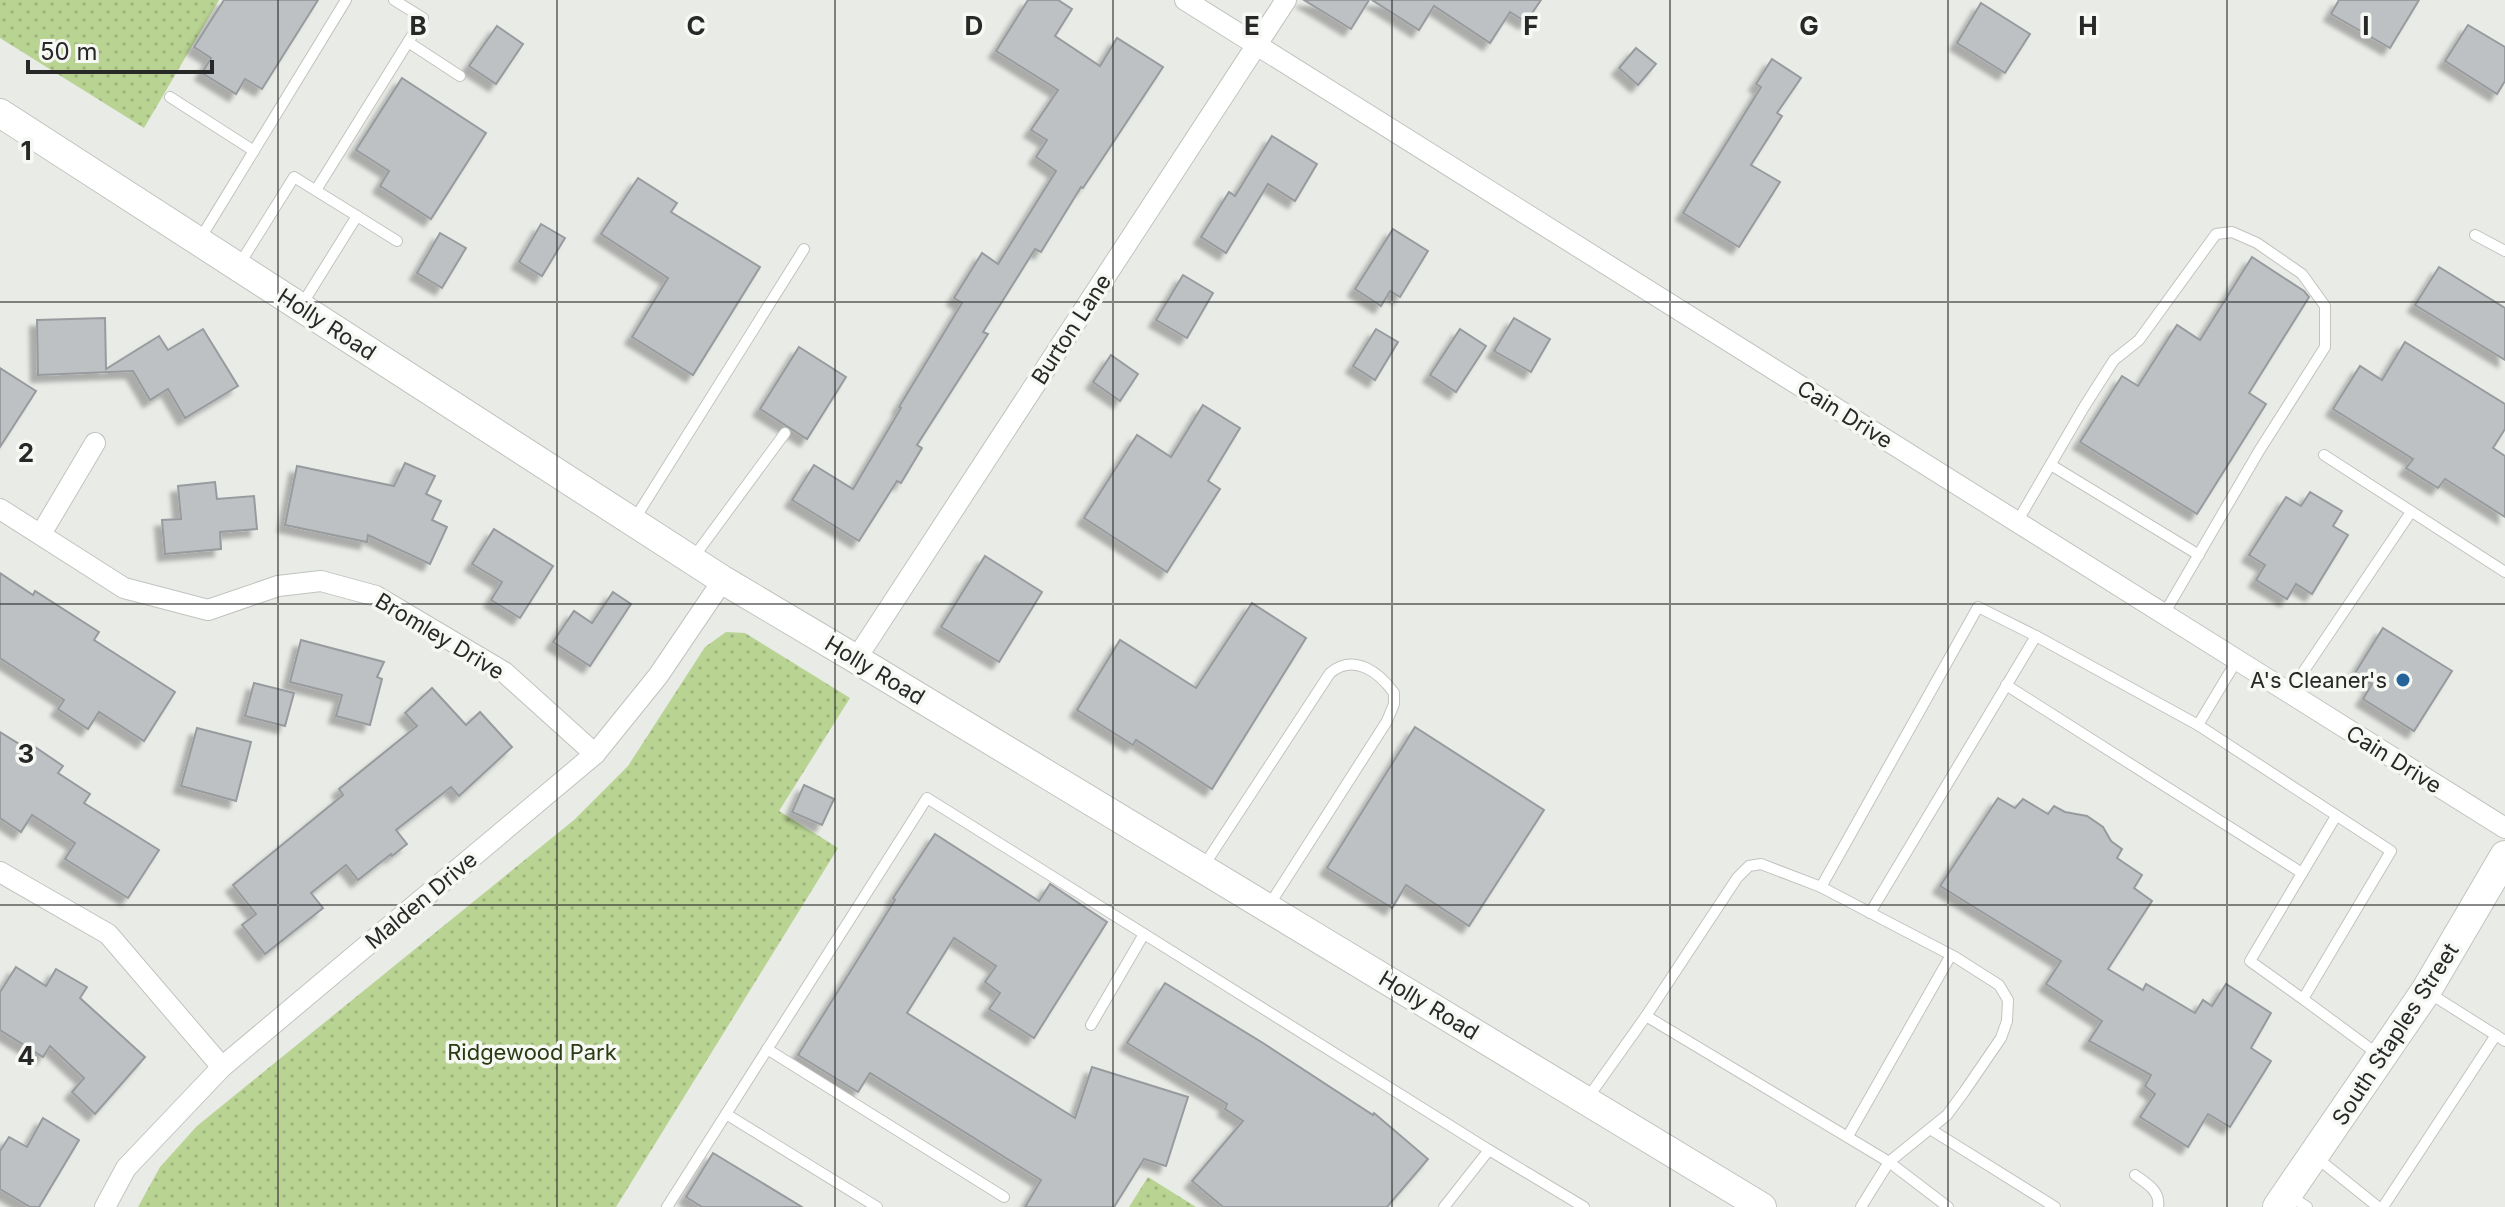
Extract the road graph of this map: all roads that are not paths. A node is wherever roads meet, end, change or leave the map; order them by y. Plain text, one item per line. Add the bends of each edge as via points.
1 (346, 0) edge
2 (394, 0) edge
3 (1185, 0) edge
4 (1286, 0) edge
5 (408, 42) junction
6 (1257, 45) junction
7 (460, 76) dead end
8 (170, 97) dead end
9 (0, 113) edge
10 (254, 151) junction
11 (316, 190) junction
12 (357, 216) junction
13 (2475, 235) dead end
14 (199, 241) junction
15 (397, 241) dead end
16 (804, 249) dead end
17 (2505, 251) edge
18 (238, 267) junction
19 (300, 307) junction
20 (785, 433) dead end
21 (95, 443) dead end
22 (2324, 455) dead end
23 (2051, 465) junction
24 (0, 509) edge
25 (2411, 512) junction
26 (633, 522) junction
27 (2017, 522) junction
28 (41, 534) junction
29 (2199, 555) junction
30 (691, 560) junction
31 (2505, 572) edge
32 (723, 580) junction
33 (2164, 614) junction
34 (2036, 636) junction
35 (856, 659) junction
36 (2237, 660) junction
37 (2006, 685) junction
38 (2289, 693) junction
39 (2198, 725) junction
40 (595, 754) junction
41 (2336, 816) junction
42 (2505, 828) edge
43 (2505, 856) edge
44 (1202, 868) junction
45 (0, 872) edge
46 (2302, 873) junction
47 (1821, 887) junction
48 (1268, 908) junction
49 (1870, 913) junction
50 (1144, 934) junction
51 (1951, 955) junction
52 (2426, 991) junction
53 (2303, 999) junction
54 (1646, 1016) junction
55 (1091, 1025) dead end
56 (2501, 1038) edge
57 (767, 1049) junction
58 (2382, 1057) junction
59 (222, 1067) junction
60 (1975, 1076) junction
61 (1988, 1084) dead end
62 (1586, 1100) junction
63 (726, 1114) junction
64 (1930, 1129) junction
65 (1848, 1136) junction
66 (1489, 1150) junction
67 (2314, 1156) junction
68 (1889, 1162) junction
69 (2135, 1175) dead end
70 (1004, 1197) dead end
71 (2291, 1202) edge
72 (105, 1207) edge
73 (667, 1207) edge
74 (877, 1207) edge
75 (1444, 1207) edge
76 (1584, 1207) edge
77 (1762, 1207) edge
78 (1861, 1207) edge
79 (1948, 1207) edge
80 (2055, 1207) edge
81 (2158, 1207) edge
82 (2380, 1207) edge

1 - 10 lane
2 - 5 lane via 423,18
3 - 6 street, Cain Drive
4 - 6 street, Burton Lane
5 - 7 lane
5 - 11 lane
6 - 27 street, Cain Drive
6 - 35 street, Burton Lane
8 - 10 lane
9 - 14 main road, Holly Road
10 - 14 lane
11 - 12 lane
11 - 18 lane via 294,177
12 - 15 lane
12 - 19 lane
13 - 17 lane
14 - 18 main road, Holly Road
16 - 26 lane
18 - 19 main road, Holly Road
19 - 26 main road, Holly Road
20 - 30 lane
21 - 28 street
22 - 25 lane
23 - 27 lane
23 - 29 lane
23 - 29 lane via 2114,360 2139,340 2216,234 2232,232 2257,243 2302,274 2325,306 2325,347
24 - 28 street, Bromley Drive
25 - 31 lane
25 - 38 lane
26 - 30 main road, Holly Road
27 - 33 street, Cain Drive
28 - 40 street, Bromley Drive via 124,588 208,610 278,586 321,581 376,596 504,672
29 - 33 lane
30 - 32 main road, Holly Road
32 - 35 main road, Holly Road
32 - 40 street, Malden Drive via 658,676
33 - 36 street, Cain Drive
34 - 37 lane
34 - 39 lane
34 - 47 lane via 1978,607
35 - 44 main road, Holly Road
36 - 38 street, Cain Drive
36 - 39 lane
37 - 46 lane
37 - 49 lane
38 - 42 street, Cain Drive
39 - 41 lane
40 - 59 street, Malden Drive
41 - 46 lane
41 - 53 lane via 2391,851
43 - 52 main road, South Staples Street
44 - 48 main road, Holly Road
44 - 48 lane via 1330,673 1361,664 1374,671 1394,693 1387,721
45 - 59 street via 108,934
46 - 53 lane via 2250,961
47 - 49 lane
47 - 54 lane via 1761,864 1749,866
48 - 62 main road, Holly Road
49 - 51 lane
50 - 55 lane
50 - 57 lane via 927,798
50 - 66 lane
51 - 60 lane via 1999,985 2008,1000 2001,1038
51 - 65 lane
52 - 56 lane
52 - 58 main road, South Staples Street
53 - 58 lane
54 - 62 lane
54 - 65 lane
56 - 82 lane
57 - 63 lane
57 - 70 lane
58 - 67 main road, South Staples Street
59 - 72 street, Malden Drive via 126,1168
60 - 61 lane
60 - 64 lane
62 - 77 main road, Holly Road
63 - 73 lane
63 - 74 lane
64 - 68 lane
64 - 80 lane
65 - 68 lane
66 - 75 lane
66 - 76 lane
67 - 71 main road, South Staples Street
67 - 82 lane
68 - 78 lane
68 - 79 lane
69 - 81 lane via 2154,1190

